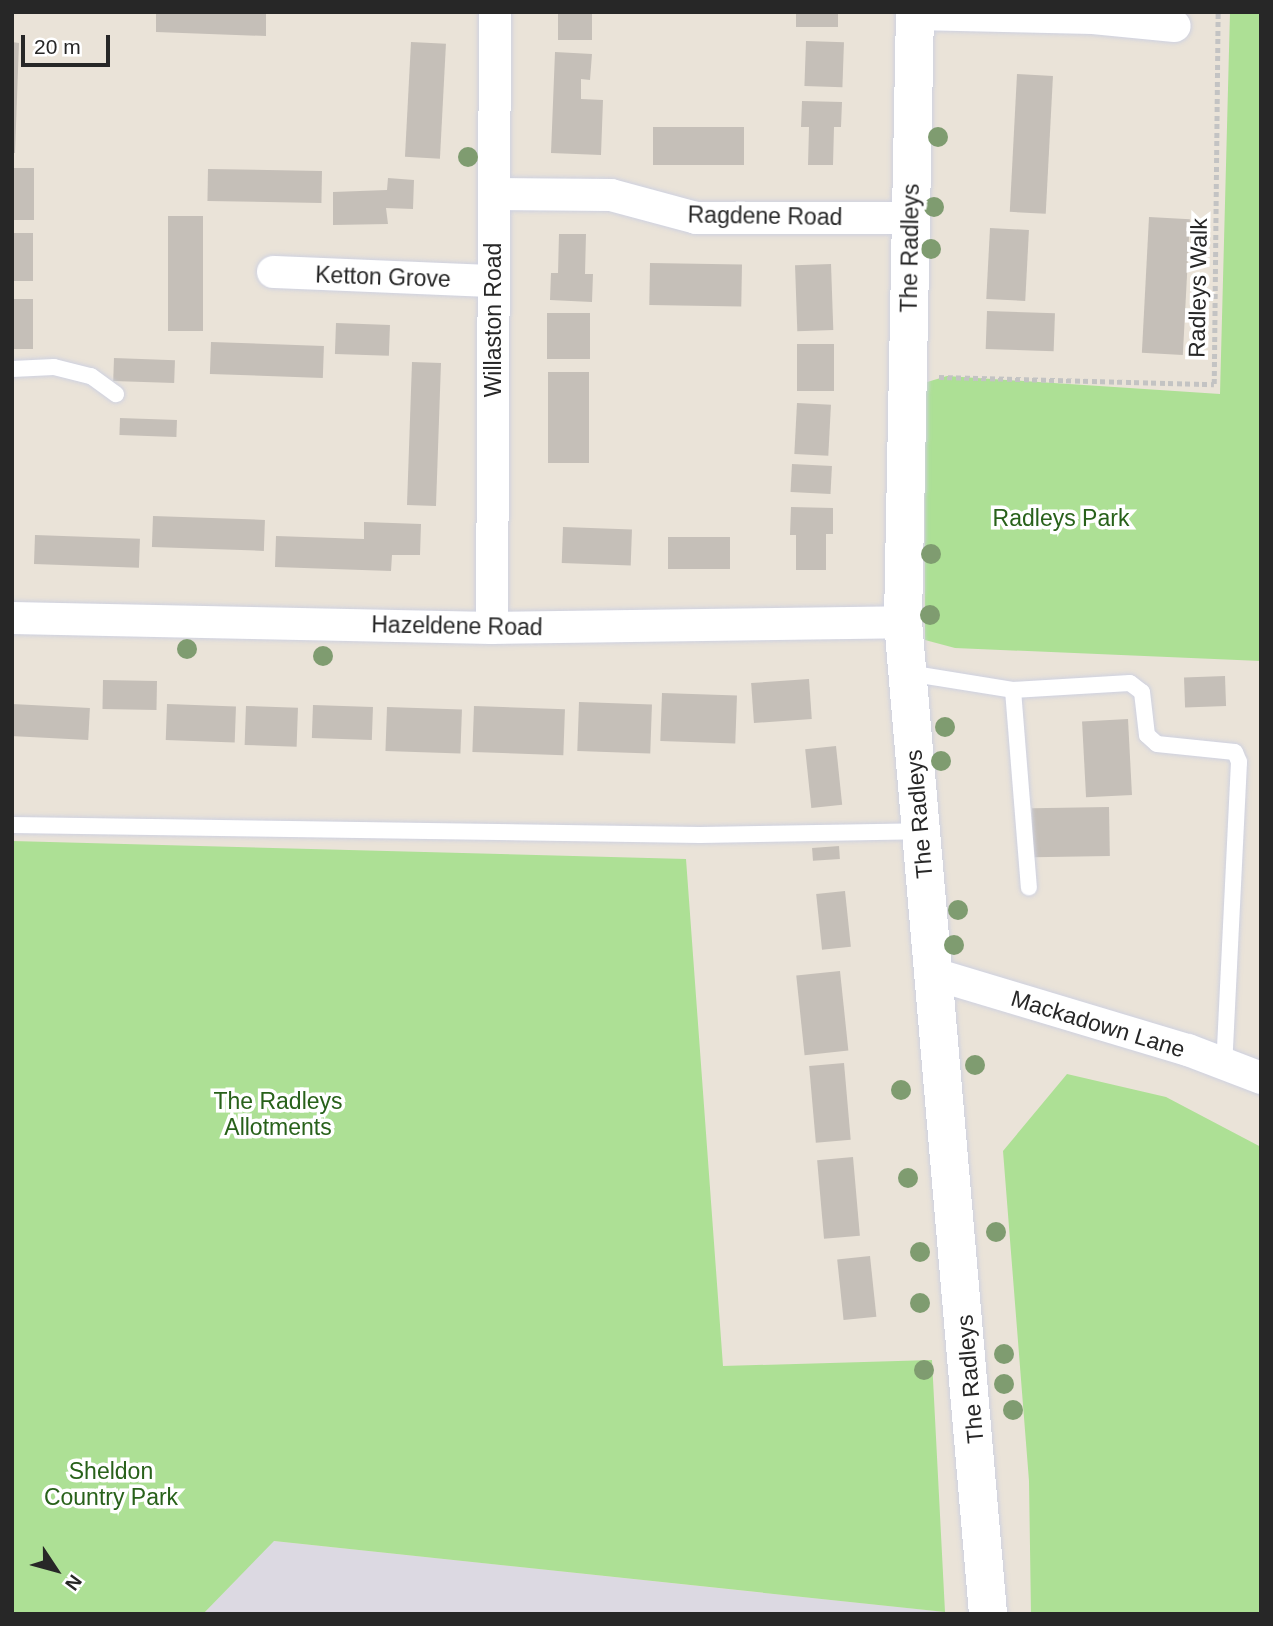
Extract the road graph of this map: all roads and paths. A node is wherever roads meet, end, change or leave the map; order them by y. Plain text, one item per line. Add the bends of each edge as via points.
1 (495, 12) edge
2 (1218, 12) edge
3 (915, 13) edge
4 (1175, 26) dead end
5 (494, 194) junction
6 (911, 218) junction
7 (274, 272) dead end
8 (492, 282) junction
9 (12, 369) edge
10 (907, 376) junction
11 (116, 394) dead end
12 (12, 618) edge
13 (903, 622) junction
14 (492, 628) junction
15 (908, 673) junction
16 (1013, 690) junction
17 (12, 825) edge
18 (920, 831) junction
19 (1029, 887) dead end
20 (934, 974) junction
21 (1224, 1064) junction
22 (1261, 1078) edge
23 (988, 1614) edge

1 - 5 street, Willaston Road
2 - 10 path, Radleys Walk via 1214,384
3 - 4 street via 1093,18
3 - 6 street, The Radleys
5 - 6 street, Ragdene Road via 611,195 695,218
5 - 8 street, Willaston Road
6 - 10 street, The Radleys
7 - 8 street, Ketton Grove
8 - 14 street, Willaston Road
9 - 11 lane via 54,367 91,376
10 - 13 street, The Radleys
12 - 14 street, Hazeldene Road
13 - 14 street, Hazeldene Road
13 - 15 street, The Radleys
15 - 16 lane
15 - 18 street, The Radleys
16 - 19 lane
16 - 21 lane via 1130,683 1142,692 1147,735 1157,744 1235,752 1239,762
17 - 18 lane via 700,835
18 - 20 street, The Radleys
20 - 21 street, Mackadown Lane
20 - 23 street, The Radleys
21 - 22 street, Mackadown Lane

